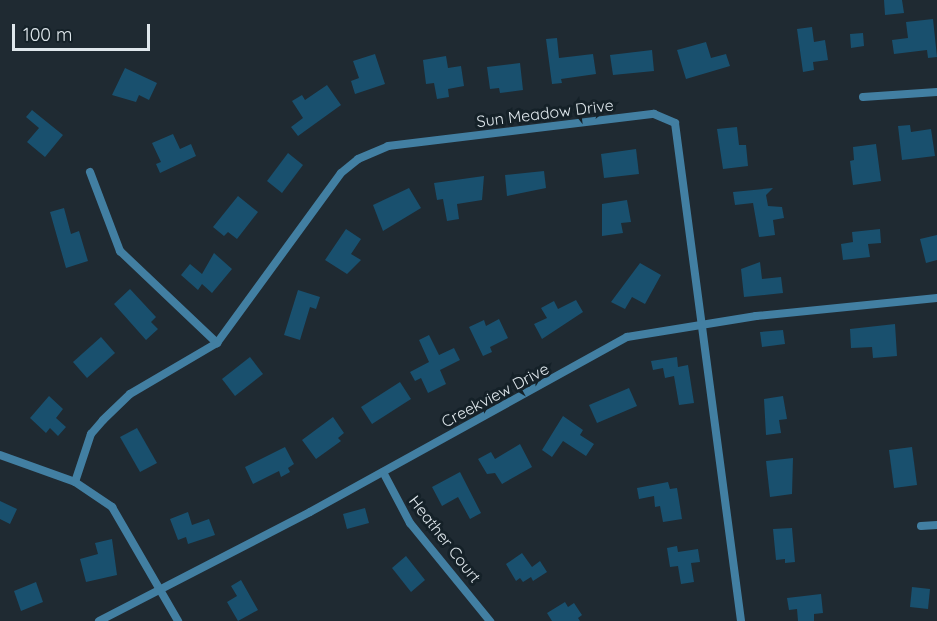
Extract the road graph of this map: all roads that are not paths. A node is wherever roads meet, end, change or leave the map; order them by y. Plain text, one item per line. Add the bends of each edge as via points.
1 (937, 92) edge
2 (862, 97) dead end
3 (90, 172) dead end
4 (937, 298) edge
5 (701, 324) junction
6 (218, 343) junction
7 (0, 455) edge
8 (383, 472) junction
9 (75, 482) junction
10 (937, 525) edge
11 (921, 526) dead end
12 (158, 588) junction
13 (99, 621) edge
14 (178, 621) edge
15 (490, 621) edge
16 (741, 621) edge

1 - 2 street
3 - 6 street via 120,251
4 - 5 street, Creekview Drive
5 - 6 street, Sun Meadow Drive via 675,123 654,114 388,146 368,153 341,173
5 - 8 street, Creekview Drive via 627,337
5 - 16 street, Sun Meadow Drive
6 - 9 street, Sun Meadow Drive via 115,408 91,434
7 - 9 street
8 - 12 street, Creekview Drive
8 - 15 street, Heather Court via 410,523
9 - 12 street via 112,507
10 - 11 street
12 - 13 street, Creekview Drive
12 - 14 street

